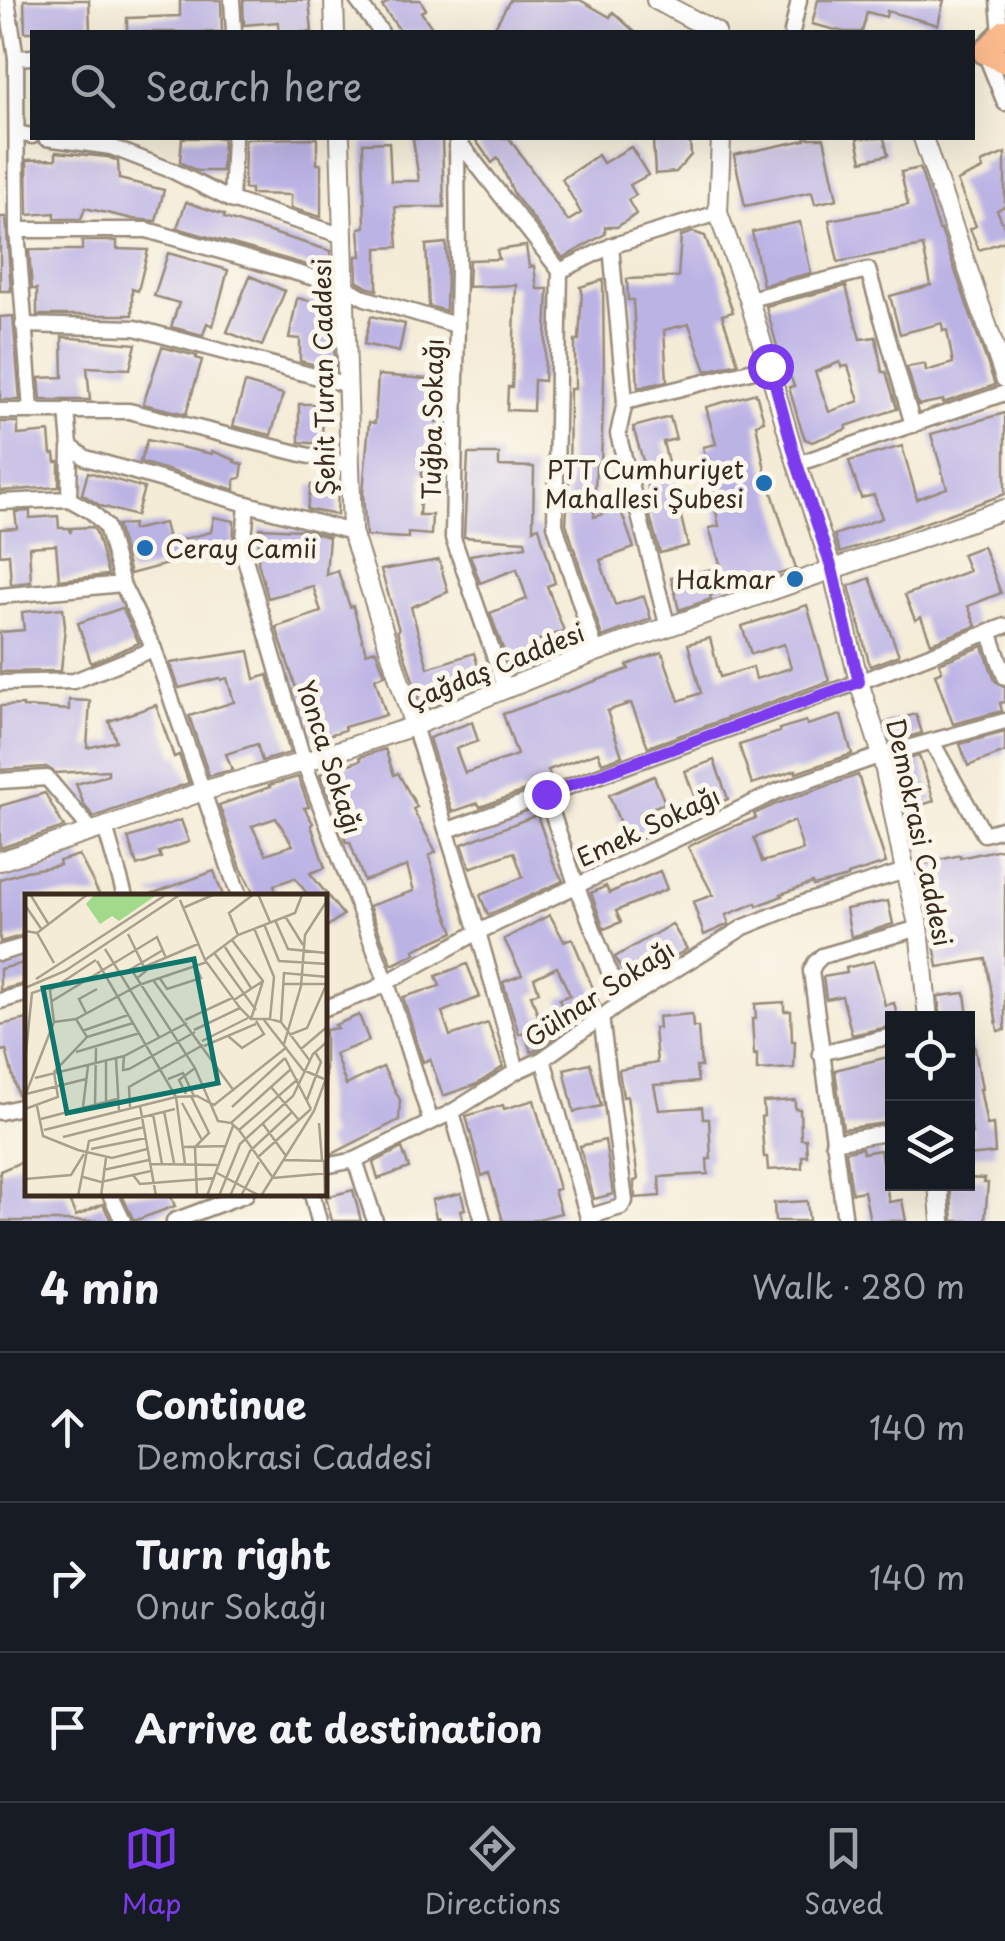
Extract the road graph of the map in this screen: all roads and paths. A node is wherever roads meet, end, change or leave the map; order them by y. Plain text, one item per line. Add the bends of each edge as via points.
1 (7, 0) edge
2 (232, 0) edge
3 (334, 0) edge
4 (358, 0) edge
5 (656, 0) edge
6 (799, 0) edge
7 (998, 0) edge
8 (234, 30) edge
9 (335, 30) edge
10 (379, 30) edge
11 (712, 30) edge
12 (792, 30) edge
13 (1003, 32) edge
14 (987, 55) edge
15 (30, 57) edge
16 (16, 58) junction
17 (1005, 103) edge
18 (25, 134) edge
19 (60, 140) edge
20 (234, 140) edge
21 (340, 140) edge
22 (456, 140) edge
23 (457, 140) edge
24 (720, 140) edge
25 (923, 140) edge
26 (231, 200) junction
27 (718, 213) junction
28 (18, 230) junction
29 (344, 236) junction
30 (610, 246) junction
31 (560, 271) junction
32 (346, 287) junction
33 (750, 300) junction
34 (23, 325) junction
35 (456, 325) junction
36 (1000, 348) edge
37 (770, 366) junction
38 (1005, 378) edge
39 (348, 385) junction
40 (1005, 393) edge
41 (625, 402) junction
42 (31, 410) junction
43 (67, 410) junction
44 (0, 411) edge
45 (913, 425) junction
46 (70, 446) junction
47 (797, 464) junction
48 (350, 466) junction
49 (68, 499) junction
50 (0, 502) edge
51 (247, 504) junction
52 (1005, 509) edge
53 (352, 532) junction
54 (832, 569) junction
55 (122, 584) junction
56 (0, 596) edge
57 (1005, 626) edge
58 (668, 628) junction
59 (989, 631) junction
60 (154, 649) junction
61 (596, 652) junction
62 (1005, 677) edge
63 (859, 682) junction
64 (0, 683) edge
65 (506, 690) junction
66 (1005, 721) edge
67 (414, 726) junction
68 (932, 742) junction
69 (882, 756) junction
70 (304, 762) junction
71 (0, 781) edge
72 (203, 791) junction
73 (546, 794) junction
74 (1005, 828) edge
75 (98, 829) junction
76 (448, 830) junction
77 (0, 861) edge
78 (905, 871) junction
79 (576, 884) junction
80 (124, 894) edge
81 (238, 894) edge
82 (919, 928) junction
83 (478, 932) junction
84 (25, 946) edge
85 (0, 953) edge
86 (387, 983) junction
87 (25, 994) edge
88 (0, 1001) edge
89 (621, 1003) junction
90 (328, 1007) edge
91 (927, 1011) edge
92 (601, 1017) junction
93 (885, 1038) edge
94 (820, 1052) junction
95 (543, 1059) junction
96 (518, 1071) junction
97 (25, 1106) edge
98 (0, 1112) edge
99 (452, 1112) junction
100 (431, 1122) junction
101 (885, 1133) edge
102 (833, 1142) junction
103 (355, 1160) junction
104 (328, 1165) edge
105 (938, 1191) edge
106 (111, 1196) edge
107 (241, 1196) edge
108 (313, 1196) edge
109 (588, 1219) edge
110 (123, 1221) edge
111 (174, 1221) edge
112 (319, 1221) edge
113 (375, 1221) edge
114 (483, 1221) edge
115 (845, 1221) edge
116 (940, 1221) edge

1 - 16 street
2 - 8 street
3 - 9 street
4 - 10 street
5 - 11 street
6 - 12 street
7 - 13 street
13 - 14 highway
14 - 17 street
15 - 16 street
16 - 18 street
18 - 28 street
19 - 26 street via 111,147
20 - 26 street
21 - 29 street, Şehit Turan Caddesi
22 - 35 street, Tuğba Sokağı
23 - 31 street
24 - 27 street, Demokrasi Caddesi
25 - 36 street
26 - 29 street
27 - 30 street
27 - 33 street, Demokrasi Caddesi
28 - 32 street via 147,230
28 - 34 street
29 - 32 street, Şehit Turan Caddesi
30 - 31 street
30 - 41 street
31 - 61 street via 555,526
32 - 35 street
32 - 39 street, Şehit Turan Caddesi
33 - 37 street, Demokrasi Caddesi
33 - 45 street via 868,270
34 - 39 street via 135,328
34 - 42 street
35 - 65 street, Tuğba Sokağı via 453,538
36 - 38 street
37 - 41 street
37 - 47 street, Demokrasi Caddesi
39 - 48 street, Şehit Turan Caddesi
40 - 45 street
41 - 58 street via 618,434
42 - 43 street
42 - 44 street
43 - 46 street
43 - 48 street via 130,410
45 - 47 street
46 - 49 street
46 - 51 street via 86,458
47 - 54 street, Demokrasi Caddesi
48 - 53 street, Şehit Turan Caddesi
49 - 50 street
49 - 55 street via 106,526
51 - 53 street
51 - 70 street, Yonca Sokağı via 242,552
52 - 54 street, Çağdaş Caddesi
53 - 67 street, Şehit Turan Caddesi
54 - 58 street, Çağdaş Caddesi
54 - 63 street, Demokrasi Caddesi
55 - 56 street
55 - 60 street
57 - 59 street
58 - 61 street, Çağdaş Caddesi
59 - 62 street
59 - 63 street
60 - 64 street via 74,681
60 - 72 street
61 - 65 street, Çağdaş Caddesi
63 - 69 street, Demokrasi Caddesi
63 - 73 street
65 - 67 street, Çağdaş Caddesi
66 - 68 street, Emek Sokağı
67 - 70 street, Çağdaş Caddesi
67 - 76 street, Şehit Turan Caddesi
68 - 69 street, Emek Sokağı
68 - 74 street via 984,834
69 - 78 street, Demokrasi Caddesi
69 - 79 street, Emek Sokağı via 778,790
70 - 72 street, Çağdaş Caddesi
70 - 86 street, Yonca Sokağı
71 - 75 street via 47,778
72 - 75 street, Çağdaş Caddesi
72 - 81 street
73 - 76 street
73 - 79 street
75 - 77 street, Çağdaş Caddesi
75 - 80 street
76 - 83 street, Şehit Turan Caddesi
78 - 82 street, Demokrasi Caddesi
78 - 89 street, Gülnar Sokağı via 744,927
79 - 83 street, Emek Sokağı
79 - 89 street
82 - 91 street, Demokrasi Caddesi
82 - 94 street via 814,963
83 - 86 street, Emek Sokağı
83 - 96 street, Şehit Turan Caddesi
84 - 85 street
86 - 90 street, Emek Sokağı
86 - 100 street, Yonca Sokağı
87 - 88 street
89 - 92 street, Gülnar Sokağı
92 - 95 street, Gülnar Sokağı
92 - 109 street via 625,1201
93 - 94 street
94 - 102 street
95 - 96 street, Gülnar Sokağı
95 - 109 street
96 - 99 street, Gülnar Sokağı
97 - 98 street
99 - 100 street, Gülnar Sokağı
99 - 114 street
100 - 103 street, Gülnar Sokağı
101 - 102 street
102 - 115 street
103 - 104 street, Gülnar Sokağı
103 - 113 street
105 - 116 street
106 - 110 street
107 - 111 street
108 - 112 street

